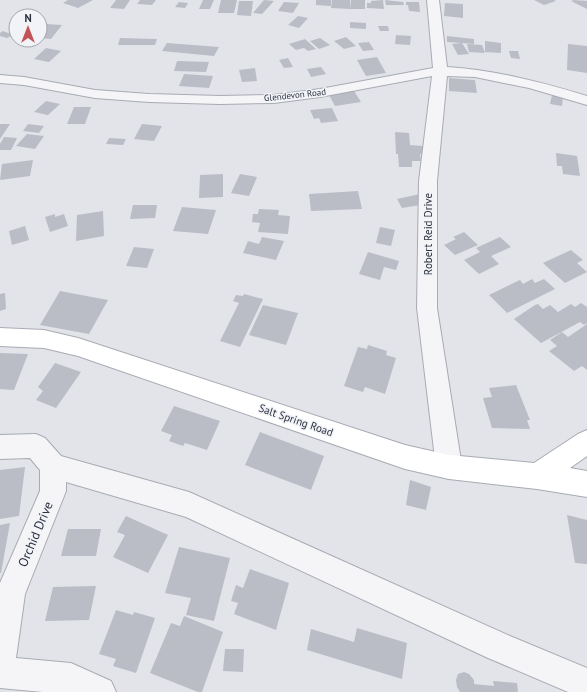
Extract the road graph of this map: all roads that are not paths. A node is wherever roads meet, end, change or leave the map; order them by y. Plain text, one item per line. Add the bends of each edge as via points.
1 (433, 0) edge
2 (440, 71) junction
3 (0, 79) edge
4 (587, 100) edge
5 (0, 337) edge
6 (587, 442) edge
7 (0, 447) edge
8 (53, 466) junction
9 (449, 467) junction
10 (536, 476) junction
11 (587, 484) edge
12 (0, 661) edge
13 (0, 672) edge
14 (587, 684) edge
15 (100, 692) edge

1 - 2 street, Robert Reid Drive
2 - 3 street, Glendevon Road via 274,99 212,100 110,95
2 - 4 street, Glendevon Road via 475,73 532,84
2 - 9 street, Robert Reid Drive via 428,181 427,308
5 - 9 street, Salt Spring Road via 44,339 78,346 405,457
6 - 10 street
7 - 8 street via 36,446
8 - 12 street, Orchid Drive via 53,491 10,594
8 - 14 street via 189,505
9 - 10 street, Salt Spring Road
10 - 11 street, Salt Spring Road
13 - 15 street via 71,678

